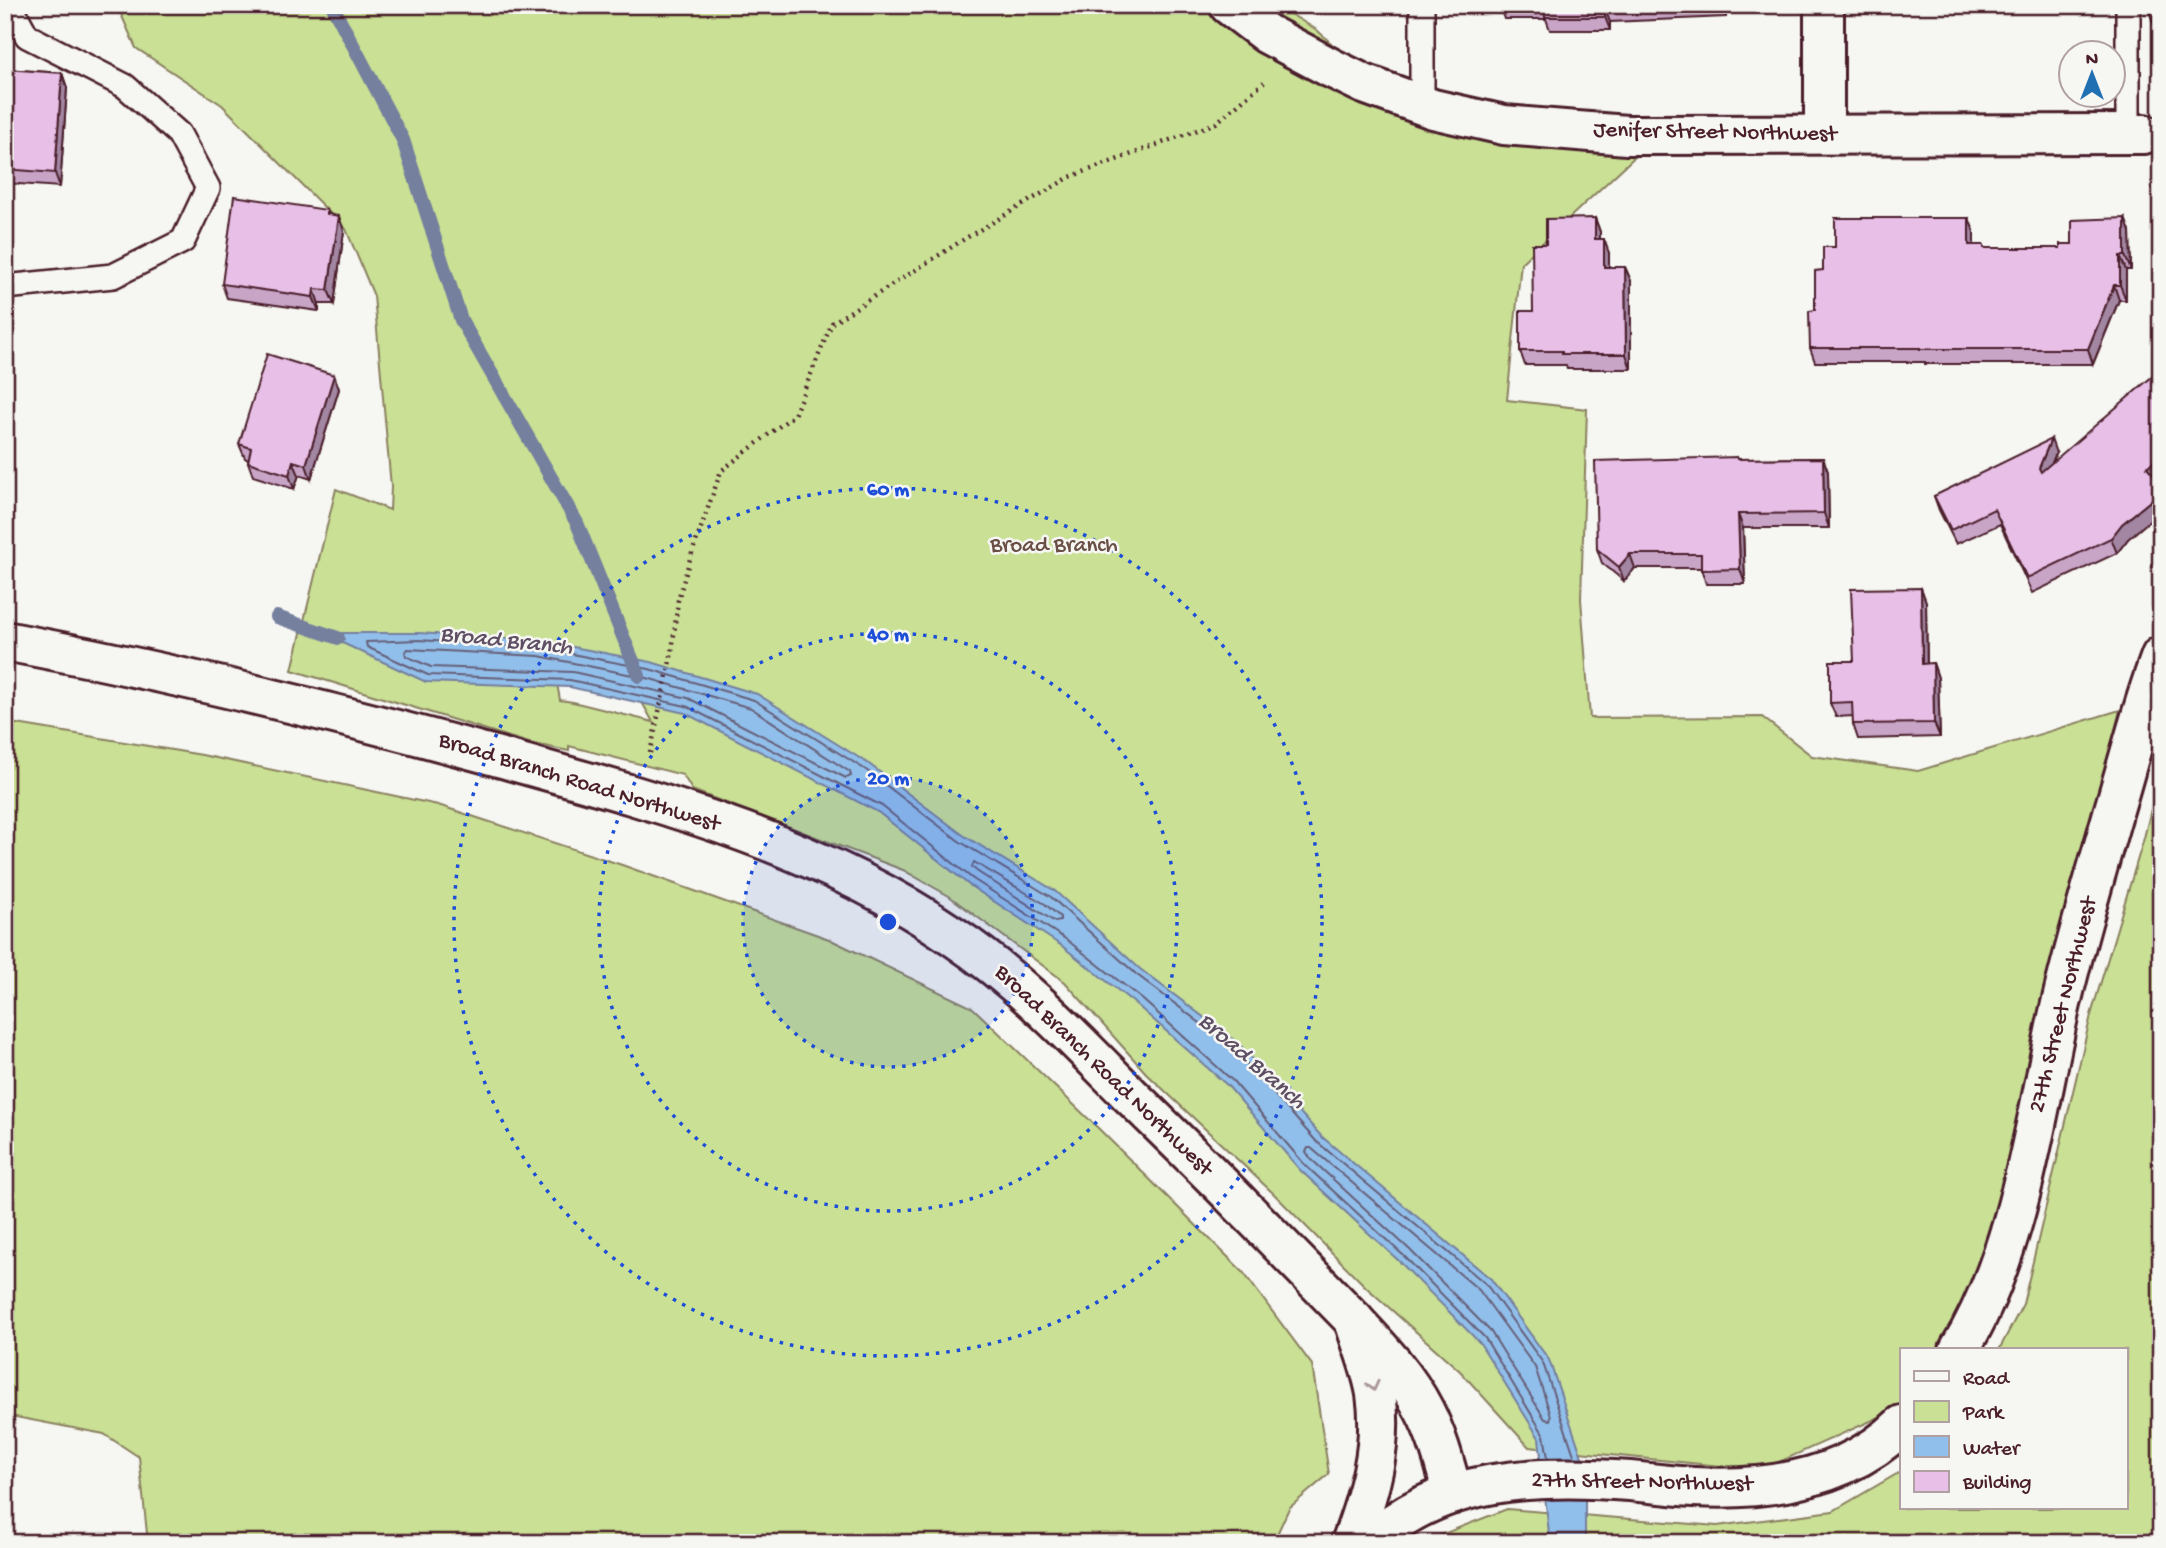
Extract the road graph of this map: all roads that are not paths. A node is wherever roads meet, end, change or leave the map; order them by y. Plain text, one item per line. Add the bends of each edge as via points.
1 (10, 5) edge
2 (1229, 5) edge
3 (1422, 5) edge
4 (1824, 5) edge
5 (2128, 5) edge
6 (1422, 105) junction
7 (1824, 134) junction
8 (2136, 134) joint
9 (5, 287) edge
10 (5, 641) edge
11 (2161, 656) edge
12 (1354, 1320) junction
13 (1960, 1348) edge
14 (1900, 1428) edge
15 (1453, 1494) junction
16 (1351, 1543) edge
17 (1370, 1543) edge

1 - 9 lane via 27,36 125,86 179,134 208,188 183,241 113,276
2 - 6 street, Jenifer Street Northwest via 1299,52 1364,84
3 - 6 lane
4 - 7 street
5 - 8 lane
6 - 7 street, Jenifer Street Northwest via 1504,125 1627,135
7 - 8 street, Jenifer Street Northwest
10 - 12 street, Broad Branch Road Northwest via 285,701 640,796 777,845 864,884 953,935 1039,1003
11 - 13 street, 27th Street Northwest via 2133,737 2065,990 2005,1247 1985,1302
12 - 15 street, Broad Branch Road Northwest via 1397,1367 1419,1400
12 -> 16 street via 1376,1391 1378,1435 1367,1498
14 - 15 street, 27th Street Northwest via 1852,1461 1788,1482 1710,1488 1534,1479
15 - 17 street via 1399,1519

